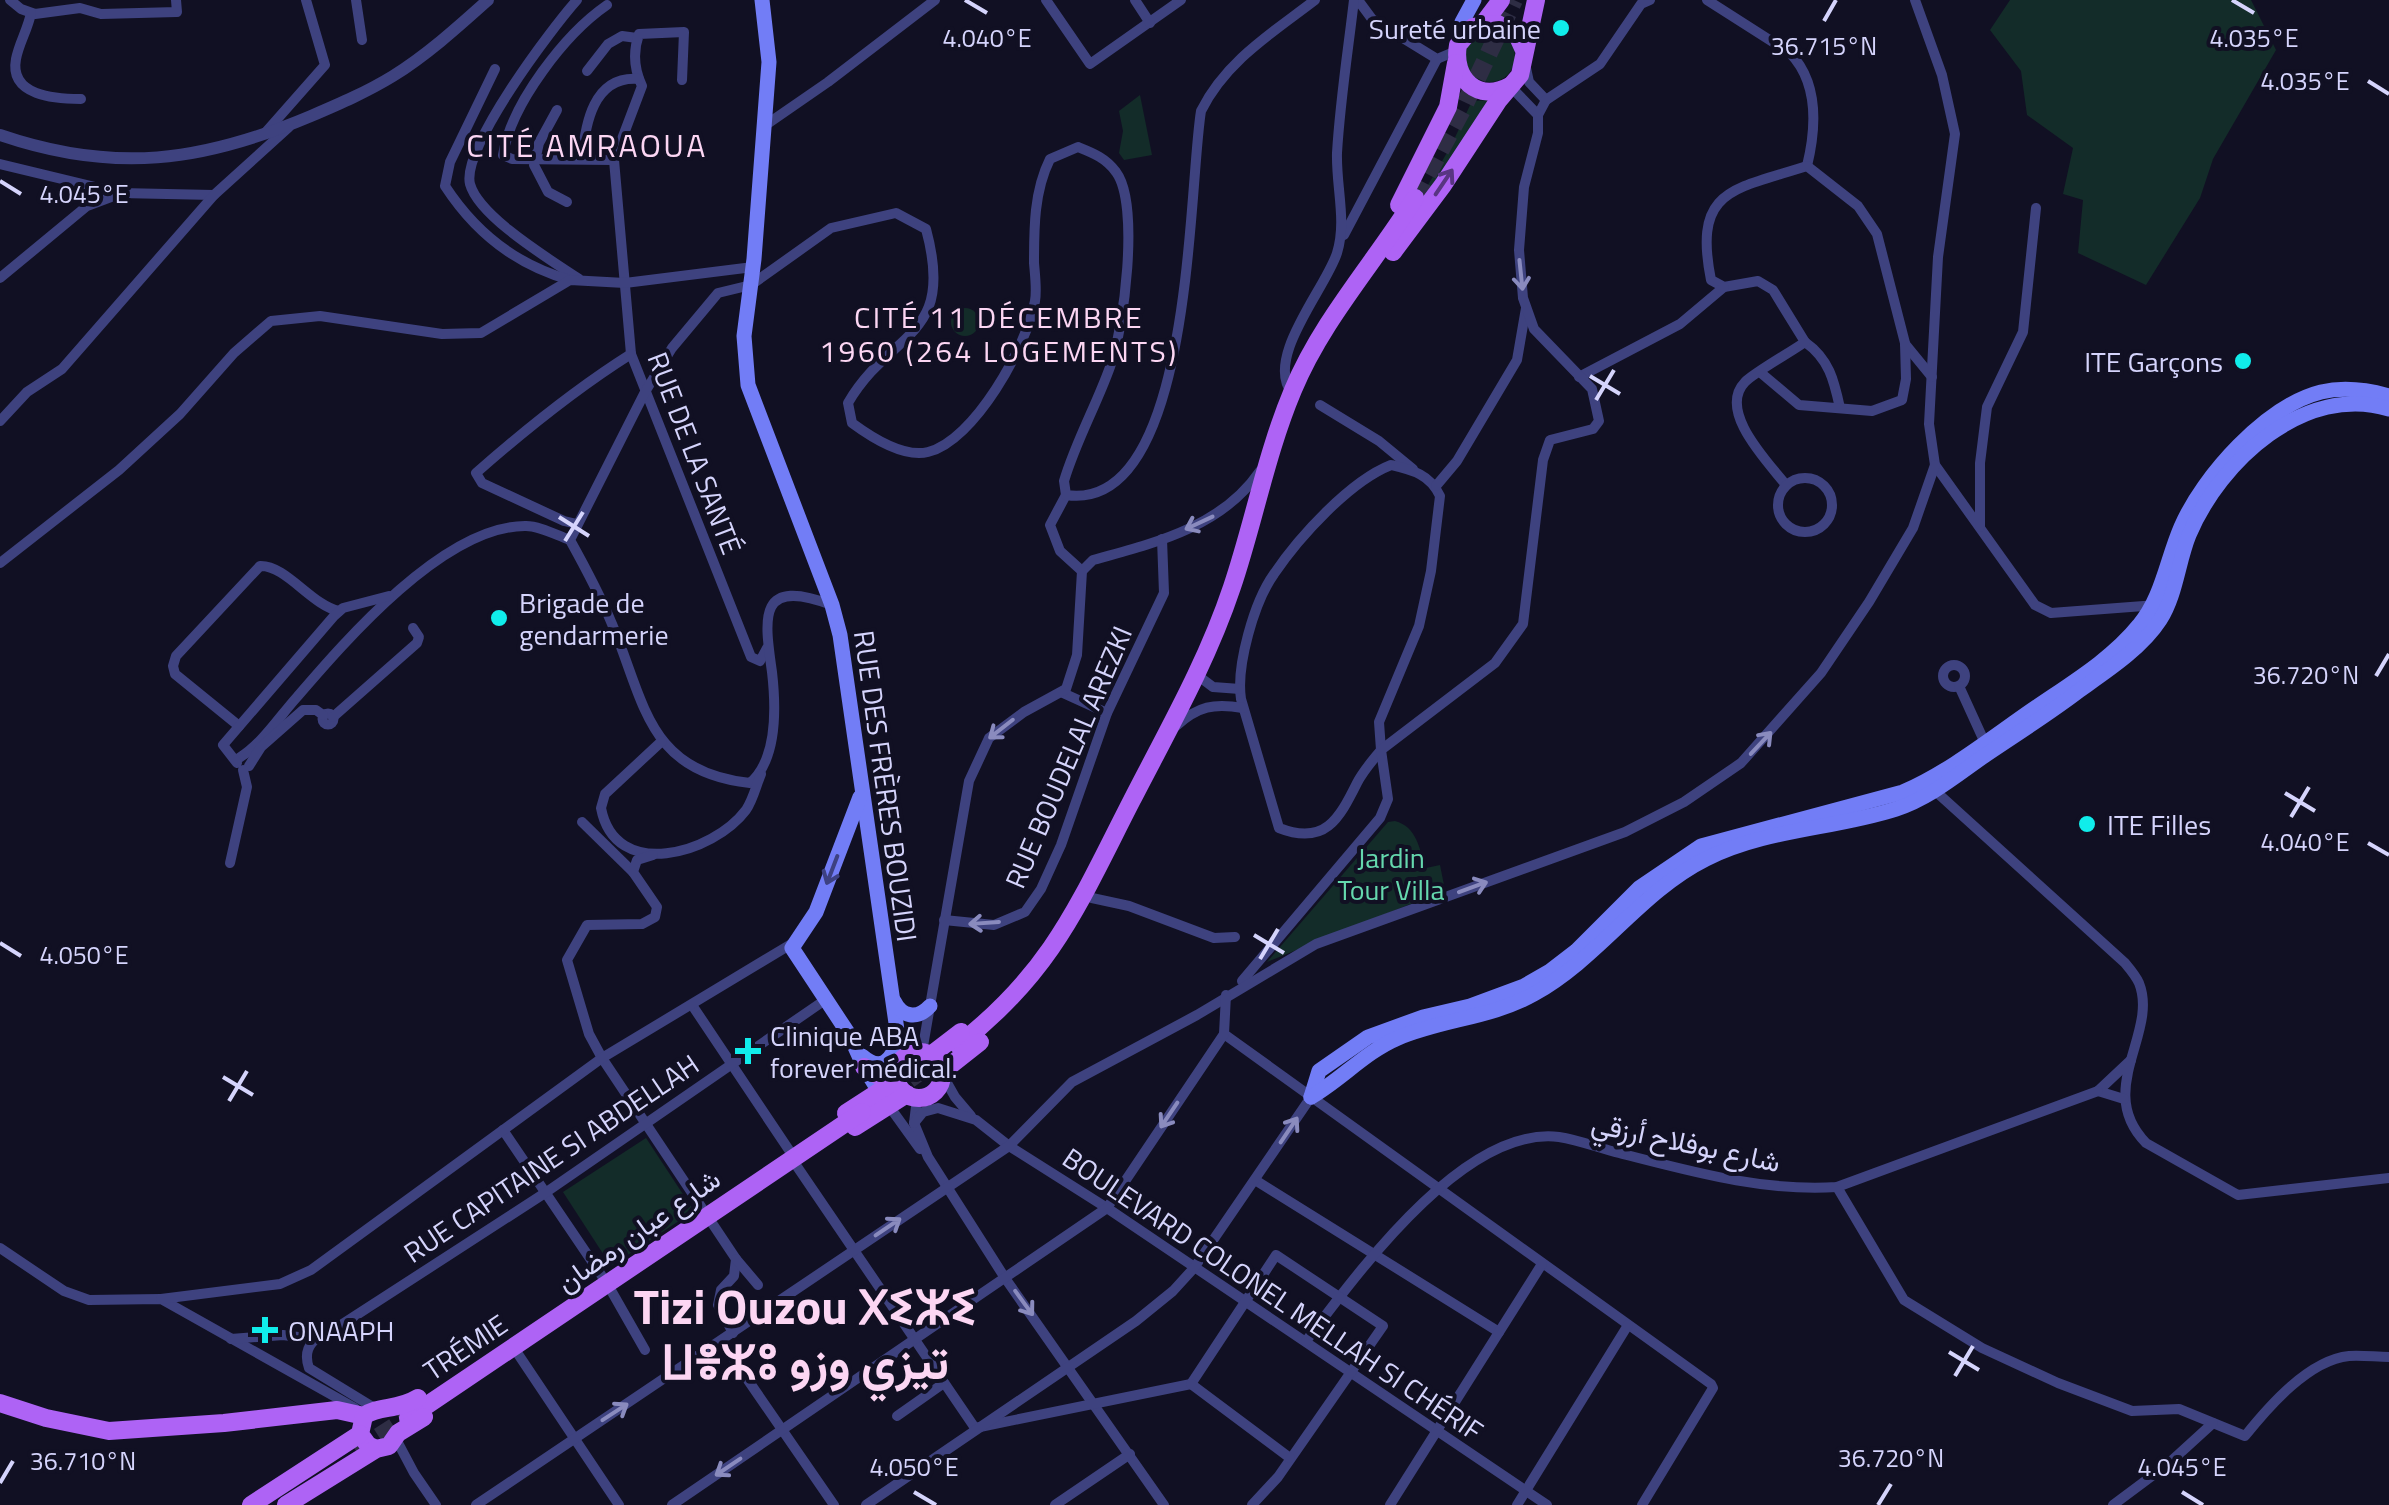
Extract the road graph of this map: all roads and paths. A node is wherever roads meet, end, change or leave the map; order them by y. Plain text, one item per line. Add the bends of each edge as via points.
1 (10, 0) edge
2 (176, 0) edge
3 (306, 0) edge
4 (356, 0) edge
5 (488, 0) edge
6 (577, 0) edge
7 (762, 0) edge
8 (935, 0) edge
9 (1046, 0) edge
10 (1135, 0) edge
11 (1181, 0) edge
12 (1315, 0) edge
13 (1356, 0) edge
14 (1477, 0) edge
15 (1501, 0) edge
16 (1536, 0) edge
17 (1650, 0) edge
18 (1707, 0) edge
19 (1915, 0) edge
20 (606, 5) dead end
21 (32, 13) junction
22 (1150, 23) junction
23 (1483, 24) junction
24 (637, 38) junction
25 (362, 40) dead end
26 (1452, 53) junction
27 (1524, 55) junction
28 (495, 68) dead end
29 (587, 71) dead end
30 (639, 79) junction
31 (682, 80) dead end
32 (1510, 86) junction
33 (81, 98) dead end
34 (1546, 100) junction
35 (556, 110) dead end
36 (1538, 115) junction
37 (294, 123) junction
38 (762, 128) junction
39 (264, 134) junction
40 (0, 135) edge
41 (535, 158) junction
42 (582, 159) junction
43 (614, 160) junction
44 (0, 164) edge
45 (1807, 166) junction
46 (1367, 192) junction
47 (1338, 193) junction
48 (120, 194) junction
49 (214, 195) junction
50 (1415, 198) tunnel mouth
51 (567, 202) dead end
52 (2036, 208) dead end
53 (1341, 240) junction
54 (753, 267) junction
55 (0, 278) edge
56 (574, 280) junction
57 (625, 282) junction
58 (750, 285) junction
59 (1724, 288) junction
60 (1526, 307) junction
61 (1318, 339) junction
62 (1805, 342) junction
63 (1904, 343) junction
64 (631, 354) junction
65 (1761, 373) junction
66 (1932, 376) junction
67 (1579, 377) junction
68 (645, 392) junction
69 (1292, 393) junction
70 (2389, 396) edge
71 (1320, 405) dead end
72 (1840, 408) junction
73 (2389, 408) edge
74 (0, 421) edge
75 (1270, 458) junction
76 (1935, 465) junction
77 (1416, 472) junction
78 (1786, 485) junction
79 (1436, 486) junction
80 (1066, 495) junction
81 (1227, 506) junction
82 (1251, 522) junction
83 (577, 524) junction
84 (1980, 527) junction
85 (1162, 539) junction
86 (570, 540) junction
87 (0, 563) edge
88 (1082, 571) junction
89 (392, 596) junction
90 (832, 605) junction
91 (2160, 605) junction
92 (339, 611) junction
93 (413, 628) dead end
94 (767, 647) junction
95 (1196, 675) junction
96 (1959, 686) dead end
97 (1240, 689) junction
98 (1062, 693) junction
99 (1243, 708) junction
100 (1106, 712) junction
101 (239, 726) junction
102 (1168, 733) junction
103 (662, 741) junction
104 (1985, 742) junction
105 (1381, 750) junction
106 (242, 764) junction
107 (761, 773) junction
108 (1930, 786) junction
109 (862, 793) junction
110 (582, 822) dead end
111 (653, 855) junction
112 (230, 863) dead end
113 (634, 872) junction
114 (1092, 890) junction
115 (944, 920) junction
116 (1235, 937) dead end
117 (794, 942) junction
118 (1226, 996) junction
119 (892, 998) junction
120 (825, 1000) junction
121 (692, 1005) junction
122 (930, 1006) junction
123 (1224, 1034) junction
124 (915, 1051) junction
125 (602, 1058) junction
126 (2132, 1059) junction
127 (861, 1061) junction
128 (730, 1063) junction
129 (945, 1079) junction
130 (904, 1086) junction
131 (2098, 1091) junction
132 (1311, 1097) junction
133 (884, 1098) junction
134 (2124, 1099) junction
135 (862, 1112) dead end
136 (976, 1120) junction
137 (646, 1121) junction
138 (914, 1124) junction
139 (503, 1130) junction
140 (1009, 1146) junction
141 (928, 1157) junction
142 (793, 1158) junction
143 (2389, 1178) edge
144 (1254, 1180) junction
145 (754, 1182) junction
146 (947, 1187) junction
147 (1838, 1187) junction
148 (1441, 1188) junction
149 (545, 1193) junction
150 (1107, 1208) junction
151 (706, 1215) junction
152 (0, 1248) edge
153 (856, 1249) junction
154 (1376, 1255) junction
155 (736, 1259) junction
156 (1542, 1264) junction
157 (1194, 1268) junction
158 (1006, 1278) junction
159 (608, 1285) junction
160 (758, 1285) dead end
161 (1340, 1296) junction
162 (161, 1299) junction
163 (1244, 1301) junction
164 (552, 1322) junction
165 (1628, 1325) junction
166 (732, 1332) junction
167 (1499, 1332) junction
168 (295, 1336) junction
169 (231, 1339) junction
170 (313, 1339) junction
171 (914, 1340) junction
172 (721, 1341) junction
173 (1306, 1341) junction
174 (646, 1350) dead end
175 (306, 1353) junction
176 (518, 1354) junction
177 (2389, 1357) edge
178 (1069, 1365) junction
179 (1350, 1372) junction
180 (944, 1383) junction
181 (1192, 1384) junction
182 (326, 1391) junction
183 (0, 1403) edge
184 (1096, 1404) junction
185 (322, 1413) junction
186 (897, 1416) dead end
187 (294, 1417) junction
188 (2213, 1423) junction
189 (367, 1424) junction
190 (976, 1428) junction
191 (784, 1429) junction
192 (1437, 1430) junction
193 (392, 1437) junction
194 (574, 1439) junction
195 (1130, 1454) junction
196 (1290, 1458) junction
197 (414, 1473) junction
198 (1526, 1491) junction
199 (251, 1505) edge
200 (272, 1505) edge
201 (286, 1505) edge
202 (436, 1505) edge
203 (476, 1505) edge
204 (619, 1505) edge
205 (672, 1505) edge
206 (834, 1505) edge
207 (866, 1505) edge
208 (1056, 1505) edge
209 (1164, 1505) edge
210 (1252, 1505) edge
211 (1390, 1505) edge
212 (1516, 1505) edge
213 (1547, 1505) edge
214 (1642, 1505) edge
215 (2114, 1505) edge

1 - 21 street
2 - 21 street via 177,12
3 - 39 street via 325,65
4 - 25 street
5 - 37 street via 396,74
6 - 56 street via 504,100 469,178 497,219
7 - 38 main road, RUE DES FRÈRES BOUZIDI via 769,62
8 - 38 street
9 - 22 street via 1090,64
10 - 22 street
11 - 22 street
12 - 80 street via 1229,68 1207,98 1197,136 1183,302 1164,394 1145,442 1109,488 1082,498
13 - 26 street via 1372,19
13 - 47 street
14 - 23 main road
14 - 26 main road
15 - 23 main road
16 - 27 main road
17 - 34 street via 1600,64
18 - 45 street via 1799,64 1814,113
19 - 66 street via 1955,134 1938,257
20 - 41 street via 584,20 520,106 503,155
21 - 33 street via 16,60 17,78 27,90
23 - 26 main road
23 - 27 main road via 1509,28
24 - 29 street via 608,44
24 - 30 street, RUE DE LA SANTÉ
24 - 31 street via 684,32
26 - 32 main road via 1463,79 1477,90
26 - 46 street
26 - 61 main road via 1448,107 1434,139
27 - 32 main road
27 - 34 street via 1529,82
28 - 56 street via 445,172 446,186 465,216 500,248
30 - 42 street via 614,84 592,106
30 - 43 street, RUE DE LA SANTÉ
32 - 36 street
61 -> 32 main road via 1334,328 1414,224
34 - 36 street
35 - 41 street
36 -> 60 street via 1519,250
37 - 39 street
37 - 49 street
38 - 54 main road, RUE DES FRÈRES BOUZIDI
39 - 40 street via 180,157 130,160 78,156
41 - 42 street
41 - 51 street via 548,192
42 - 43 street
43 - 57 street, RUE DE LA SANTÉ
44 - 48 street
45 - 59 street via 1746,185 1720,201 1707,219 1711,280
45 - 63 street via 1858,206 1877,234
46 - 47 street via 1355,199
46 - 53 street
47 - 53 street
48 - 49 street
48 - 55 street via 88,206
49 - 74 street via 62,369
50 - 61 main road
52 - 84 street via 2022,332 1987,406
53 - 69 street via 1290,345 1284,377
54 - 57 street
54 - 58 main road, RUE DES FRÈRES BOUZIDI
56 - 57 street
56 - 87 street via 481,333 442,334 320,316 271,321 119,470
57 - 64 street, RUE DE LA SANTÉ
58 - 68 street via 718,292
58 - 80 street via 831,228 896,213 926,229 934,259 924,322 848,403 852,423 881,444 926,453 958,438 1019,348 1035,301 1036,214 1050,159 1078,146 1100,156 1124,188 1127,268 1111,365 1072,453
58 - 90 main road, RUE DES FRÈRES BOUZIDI via 748,386
59 - 62 street via 1758,281 1773,290
59 - 67 street via 1680,324
60 - 67 street via 1534,330
60 - 79 street via 1517,360
61 - 69 main road
62 - 65 street
62 - 72 street via 1820,352 1833,376
63 - 66 street
63 - 72 street via 1902,400 1872,411
64 - 68 street, RUE DE LA SANTÉ
64 - 83 street via 545,412 476,474 482,483
65 - 72 street via 1799,405
65 - 78 street via 1739,390 1736,409
66 - 76 street
67 - 105 street via 1592,389 1599,421 1593,429 1550,440 1522,624 1496,663
68 - 83 street
68 - 94 street, RUE DE LA SANTÉ via 751,657 760,661
69 - 75 main road
70 - 91 main road via 2322,392 2255,431 2181,526
71 - 77 street
73 - 91 main road via 2350,402 2316,408 2257,445 2210,496
75 - 81 street
75 - 82 main road
76 - 84 street
118 -> 76 street via 1316,944 1625,832 1741,763 1821,673 1869,602 1913,528
77 - 79 street
77 - 97 street via 1391,466 1372,473 1279,568 1254,617
78 - 78 street via 1777,506 1783,522 1798,532 1824,524 1832,508 1828,490 1805,478
79 - 105 street via 1431,571 1418,626 1379,722
80 - 88 street via 1050,525 1060,551
81 - 82 street
81 -> 85 street
82 - 95 main road
83 - 86 street
84 - 91 street via 2035,605 2051,613
85 - 88 street via 1093,560
85 - 100 street, RUE BOUDELAL AREZKI via 1164,593
86 - 89 street via 532,526 497,531 440,560
86 - 103 street
88 - 98 street via 1078,655
89 - 92 street
89 - 106 street
90 - 94 street via 785,596 765,622
90 - 109 main road, RUE DES FRÈRES BOUZIDI via 846,661
91 - 104 main road via 2114,650
91 - 108 main road via 2160,621 2078,692
92 - 101 street
92 - 101 street via 273,567 260,566 176,656 175,674
93 - 106 street via 417,643 328,716 303,710
94 - 107 street via 772,735
95 - 97 street via 1213,687
95 - 102 main road
96 - 104 street
97 - 99 street
98 - 100 street
98 -> 115 street via 989,738 969,781
99 - 102 street via 1217,704 1193,710
99 - 105 street via 1279,828 1296,834 1331,827
100 -> 115 street, RUE BOUDELAL AREZKI via 1061,845 1026,912 994,925
101 - 106 street via 222,745
102 - 114 main road
103 - 107 street via 688,764 727,780 750,783
103 - 111 street via 605,794 601,808 612,832
104 - 108 main road
105 - 118 street via 1388,799 1380,818
106 - 112 street via 247,782
107 - 111 street via 732,825 679,854
108 - 126 street via 2138,980
108 - 132 main road via 1897,809 1748,842 1707,858 1667,883 1533,995 1399,1037
109 -> 117 main road via 816,912
109 - 119 main road, RUE DES FRÈRES BOUZIDI
110 - 113 street
111 - 113 street via 637,860
113 - 125 street via 657,907 655,918 586,925 567,960 588,1034
114 - 116 street via 1214,938
114 - 124 main road via 1078,896 1022,974 975,1020
114 - 129 main road via 1036,971 961,1050
115 - 122 street
117 - 120 main road via 793,951
117 - 121 street
118 - 123 street
118 - 140 street via 1072,1082
119 - 122 main road via 909,1015
119 - 124 main road, RUE DES FRÈRES BOUZIDI
120 - 127 main road
120 - 128 street, RUE CAPITAINE SI ABDELLAH
121 - 125 street
121 - 128 street
122 - 124 street
123 - 132 street
123 -> 150 street
124 - 127 main road via 884,1064
124 - 129 main road
124 - 130 main road via 899,1064
125 - 137 street
125 - 139 street
126 - 131 street, شارع بوفلاح أرزقي
126 - 134 street
127 - 130 main road
127 - 133 main road
128 - 137 street, RUE CAPITAINE SI ABDELLAH
128 - 142 street
129 - 130 main road via 935,1092
129 - 136 street, BOULEVARD COLONEL MELLAH SI CHÉRIF
130 - 133 main road
130 - 138 street
131 - 134 street
131 - 147 street, شارع بوفلاح أرزقي
144 -> 132 street
132 - 148 street
133 - 141 street
133 - 142 main road
134 - 143 street via 2146,1143 2238,1195
135 - 145 main road
136 - 138 street, BOULEVARD COLONEL MELLAH SI CHÉRIF via 938,1108
136 - 140 street, BOULEVARD COLONEL MELLAH SI CHÉRIF
137 - 149 street, RUE CAPITAINE SI ABDELLAH
137 - 151 street
138 - 141 street
139 - 149 street
139 - 162 street via 311,1270 280,1284
140 - 146 street
140 - 150 street, BOULEVARD COLONEL MELLAH SI CHÉRIF
141 - 146 street
142 - 145 main road
142 - 153 street
144 - 154 street
144 - 157 street
145 - 151 main road, شارع عبان رمضان
153 -> 146 street
146 - 158 street
147 - 148 street, شارع بوفلاح أرزقي via 1749,1183 1558,1137 1517,1140 1494,1150
147 - 188 street via 1904,1300 1982,1348 2058,1383 2132,1411 2179,1409
148 - 154 street, شارع بوفلاح أرزقي
148 - 156 street
149 - 159 street
149 - 170 street, RUE CAPITAINE SI ABDELLAH
150 - 157 street, BOULEVARD COLONEL MELLAH SI CHÉRIF
150 - 158 street
151 - 155 street
151 - 159 main road, شارع عبان رمضان
152 - 162 street via 89,1300
153 - 166 street
153 - 171 street
154 - 161 street, شارع بوفلاح أرزقي
154 - 167 street
155 - 160 street
155 - 166 street via 718,1305
156 - 165 street
156 - 167 street
157 - 163 street, BOULEVARD COLONEL MELLAH SI CHÉRIF
157 - 178 street via 1136,1321
158 - 171 street
158 -> 178 street
159 - 164 main road, شارع عبان رمضان
159 - 174 street
161 - 163 street via 1276,1255
161 - 173 street, شارع بوفلاح أرزقي
161 - 179 street via 1383,1326
162 - 169 street
163 - 173 street, BOULEVARD COLONEL MELLAH SI CHÉRIF
163 - 181 street
164 - 176 main road
164 - 189 main road via 529,1327
164 - 193 main road, TRÉMIE
165 - 198 street
165 - 214 street via 1713,1386
166 - 172 street
167 - 192 street
168 - 169 street
168 - 170 street
168 - 175 street
169 - 182 street
170 - 175 street
171 - 180 street
171 - 191 street
172 - 191 street
194 -> 172 street
173 - 179 street, BOULEVARD COLONEL MELLAH SI CHÉRIF
175 - 189 street via 309,1368
176 - 193 main road
176 - 194 street
177 - 188 street via 2346,1356 2305,1375 2245,1436
178 - 184 street
178 - 190 street
179 - 192 street, BOULEVARD COLONEL MELLAH SI CHÉRIF
179 - 196 street
180 - 186 street
180 - 190 street
181 - 184 street
181 - 196 street
182 - 185 main road via 331,1401
182 - 189 street
183 - 187 main road via 109,1431
184 - 190 street
184 - 195 street
185 - 187 main road
185 - 189 main road via 343,1410
187 - 189 main road
188 - 215 street
189 - 193 main road via 368,1445
189 - 193 main road via 396,1419
189 - 199 main road
189 - 200 main road
190 - 207 street
191 -> 205 street
191 - 206 street
192 - 198 street, BOULEVARD COLONEL MELLAH SI CHÉRIF
192 - 211 street
193 - 197 street
193 - 197 street
193 - 201 main road
194 - 203 street
194 - 204 street
195 - 208 street
195 - 209 street
196 - 210 street
197 - 202 street
198 - 212 street
198 - 213 street, BOULEVARD COLONEL MELLAH SI CHÉRIF

